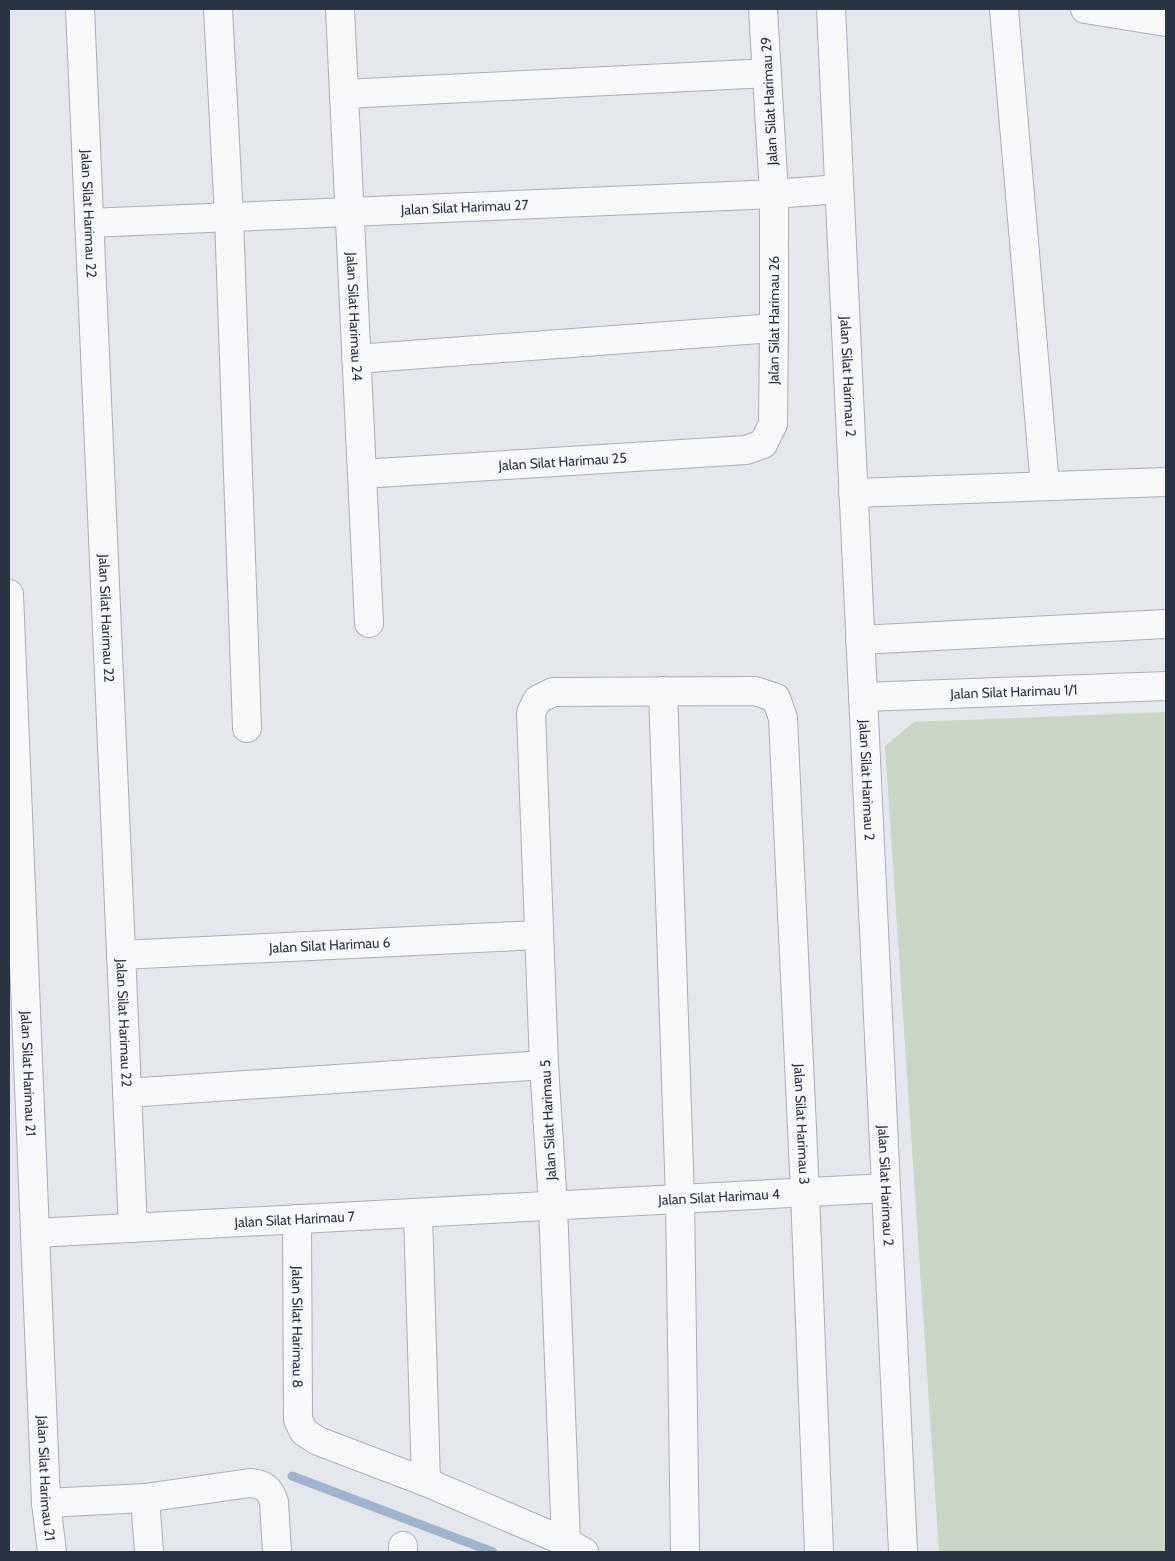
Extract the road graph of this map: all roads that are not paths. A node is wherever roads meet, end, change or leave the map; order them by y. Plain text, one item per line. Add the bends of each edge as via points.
1 (80, 9) edge
2 (218, 9) edge
3 (340, 9) edge
4 (763, 9) edge
5 (831, 9) edge
6 (1004, 9) edge
7 (1085, 9) edge
8 (1166, 22) edge
9 (767, 73) junction
10 (344, 94) junction
11 (839, 189) junction
12 (774, 194) junction
13 (350, 212) junction
14 (229, 217) junction
15 (90, 223) junction
16 (774, 328) junction
17 (356, 359) junction
18 (763, 444) joint
19 (362, 474) junction
20 (1166, 482) edge
21 (1045, 486) junction
22 (853, 493) junction
23 (9, 594) edge
24 (369, 623) dead end
25 (1166, 624) edge
26 (860, 640) junction
27 (1166, 686) edge
28 (663, 691) junction
29 (863, 697) junction
30 (247, 728) dead end
31 (15, 876) edge
32 (539, 935) junction
33 (121, 955) junction
34 (544, 1065) junction
35 (127, 1093) junction
36 (886, 1188) junction
37 (805, 1193) junction
38 (680, 1199) junction
39 (553, 1206) junction
40 (418, 1213) junction
41 (297, 1219) junction
42 (133, 1228) junction
43 (35, 1233) junction
44 (426, 1482) junction
45 (145, 1498) junction
46 (46, 1503) junction
47 (575, 1547) edge
48 (52, 1552) edge
49 (149, 1552) edge
50 (277, 1552) edge
51 (685, 1552) edge
52 (819, 1552) edge
53 (903, 1552) edge

1 - 15 street, Jalan Silat Harimau 22
2 - 14 street
3 - 10 street, Jalan Silat Harimau 24
4 - 9 street, Jalan Silat Harimau 29
5 - 11 street, Jalan Silat Harimau 2
6 - 21 street
7 - 8 street
9 - 10 street
9 - 12 street, Jalan Silat Harimau 29
10 - 13 street, Jalan Silat Harimau 24
11 - 12 street, Jalan Silat Harimau 27
11 - 22 street, Jalan Silat Harimau 2
12 - 13 street, Jalan Silat Harimau 27
12 - 16 street, Jalan Silat Harimau 26
13 - 14 street, Jalan Silat Harimau 27
13 - 17 street, Jalan Silat Harimau 24
14 - 15 street, Jalan Silat Harimau 27
14 - 30 street
15 - 33 street, Jalan Silat Harimau 22
16 - 17 street
16 - 18 street, Jalan Silat Harimau 26 via 773,424
17 - 19 street, Jalan Silat Harimau 24
18 - 19 street, Jalan Silat Harimau 25 via 746,450
19 - 24 street, Jalan Silat Harimau 24
20 - 21 street
21 - 22 street
22 - 26 street, Jalan Silat Harimau 2
23 - 31 street, Jalan Silat Harimau 21
25 - 26 street
26 - 29 street, Jalan Silat Harimau 2
27 - 29 street, Jalan Silat Harimau 1/1
28 - 32 street, Jalan Silat Harimau 5 via 553,692 537,700 531,713
28 - 37 street, Jalan Silat Harimau 3 via 755,691 776,698 783,718
28 - 38 street
29 - 36 street, Jalan Silat Harimau 2
31 - 43 street, Jalan Silat Harimau 21
32 - 33 street, Jalan Silat Harimau 6
32 - 34 street, Jalan Silat Harimau 5
33 - 35 street, Jalan Silat Harimau 22
34 - 35 street
34 - 39 street, Jalan Silat Harimau 5
35 - 42 street, Jalan Silat Harimau 22
36 - 37 street, Jalan Silat Harimau 4
36 - 53 street, Jalan Silat Harimau 2
37 - 38 street, Jalan Silat Harimau 4
37 - 52 street, Jalan Silat Harimau 3
38 - 39 street, Jalan Silat Harimau 4
38 - 51 street
39 - 40 street, Jalan Silat Harimau 7
39 - 47 street, Jalan Silat Harimau 5
40 - 41 street, Jalan Silat Harimau 7
40 - 44 street
41 - 42 street, Jalan Silat Harimau 7
41 - 44 street, Jalan Silat Harimau 8 via 298,1420 304,1432 318,1441
42 - 43 street, Jalan Silat Harimau 7
43 - 46 street, Jalan Silat Harimau 21
44 - 47 street
45 - 46 street
45 - 49 street
45 - 50 street via 259,1484 272,1494
46 - 48 street, Jalan Silat Harimau 21

